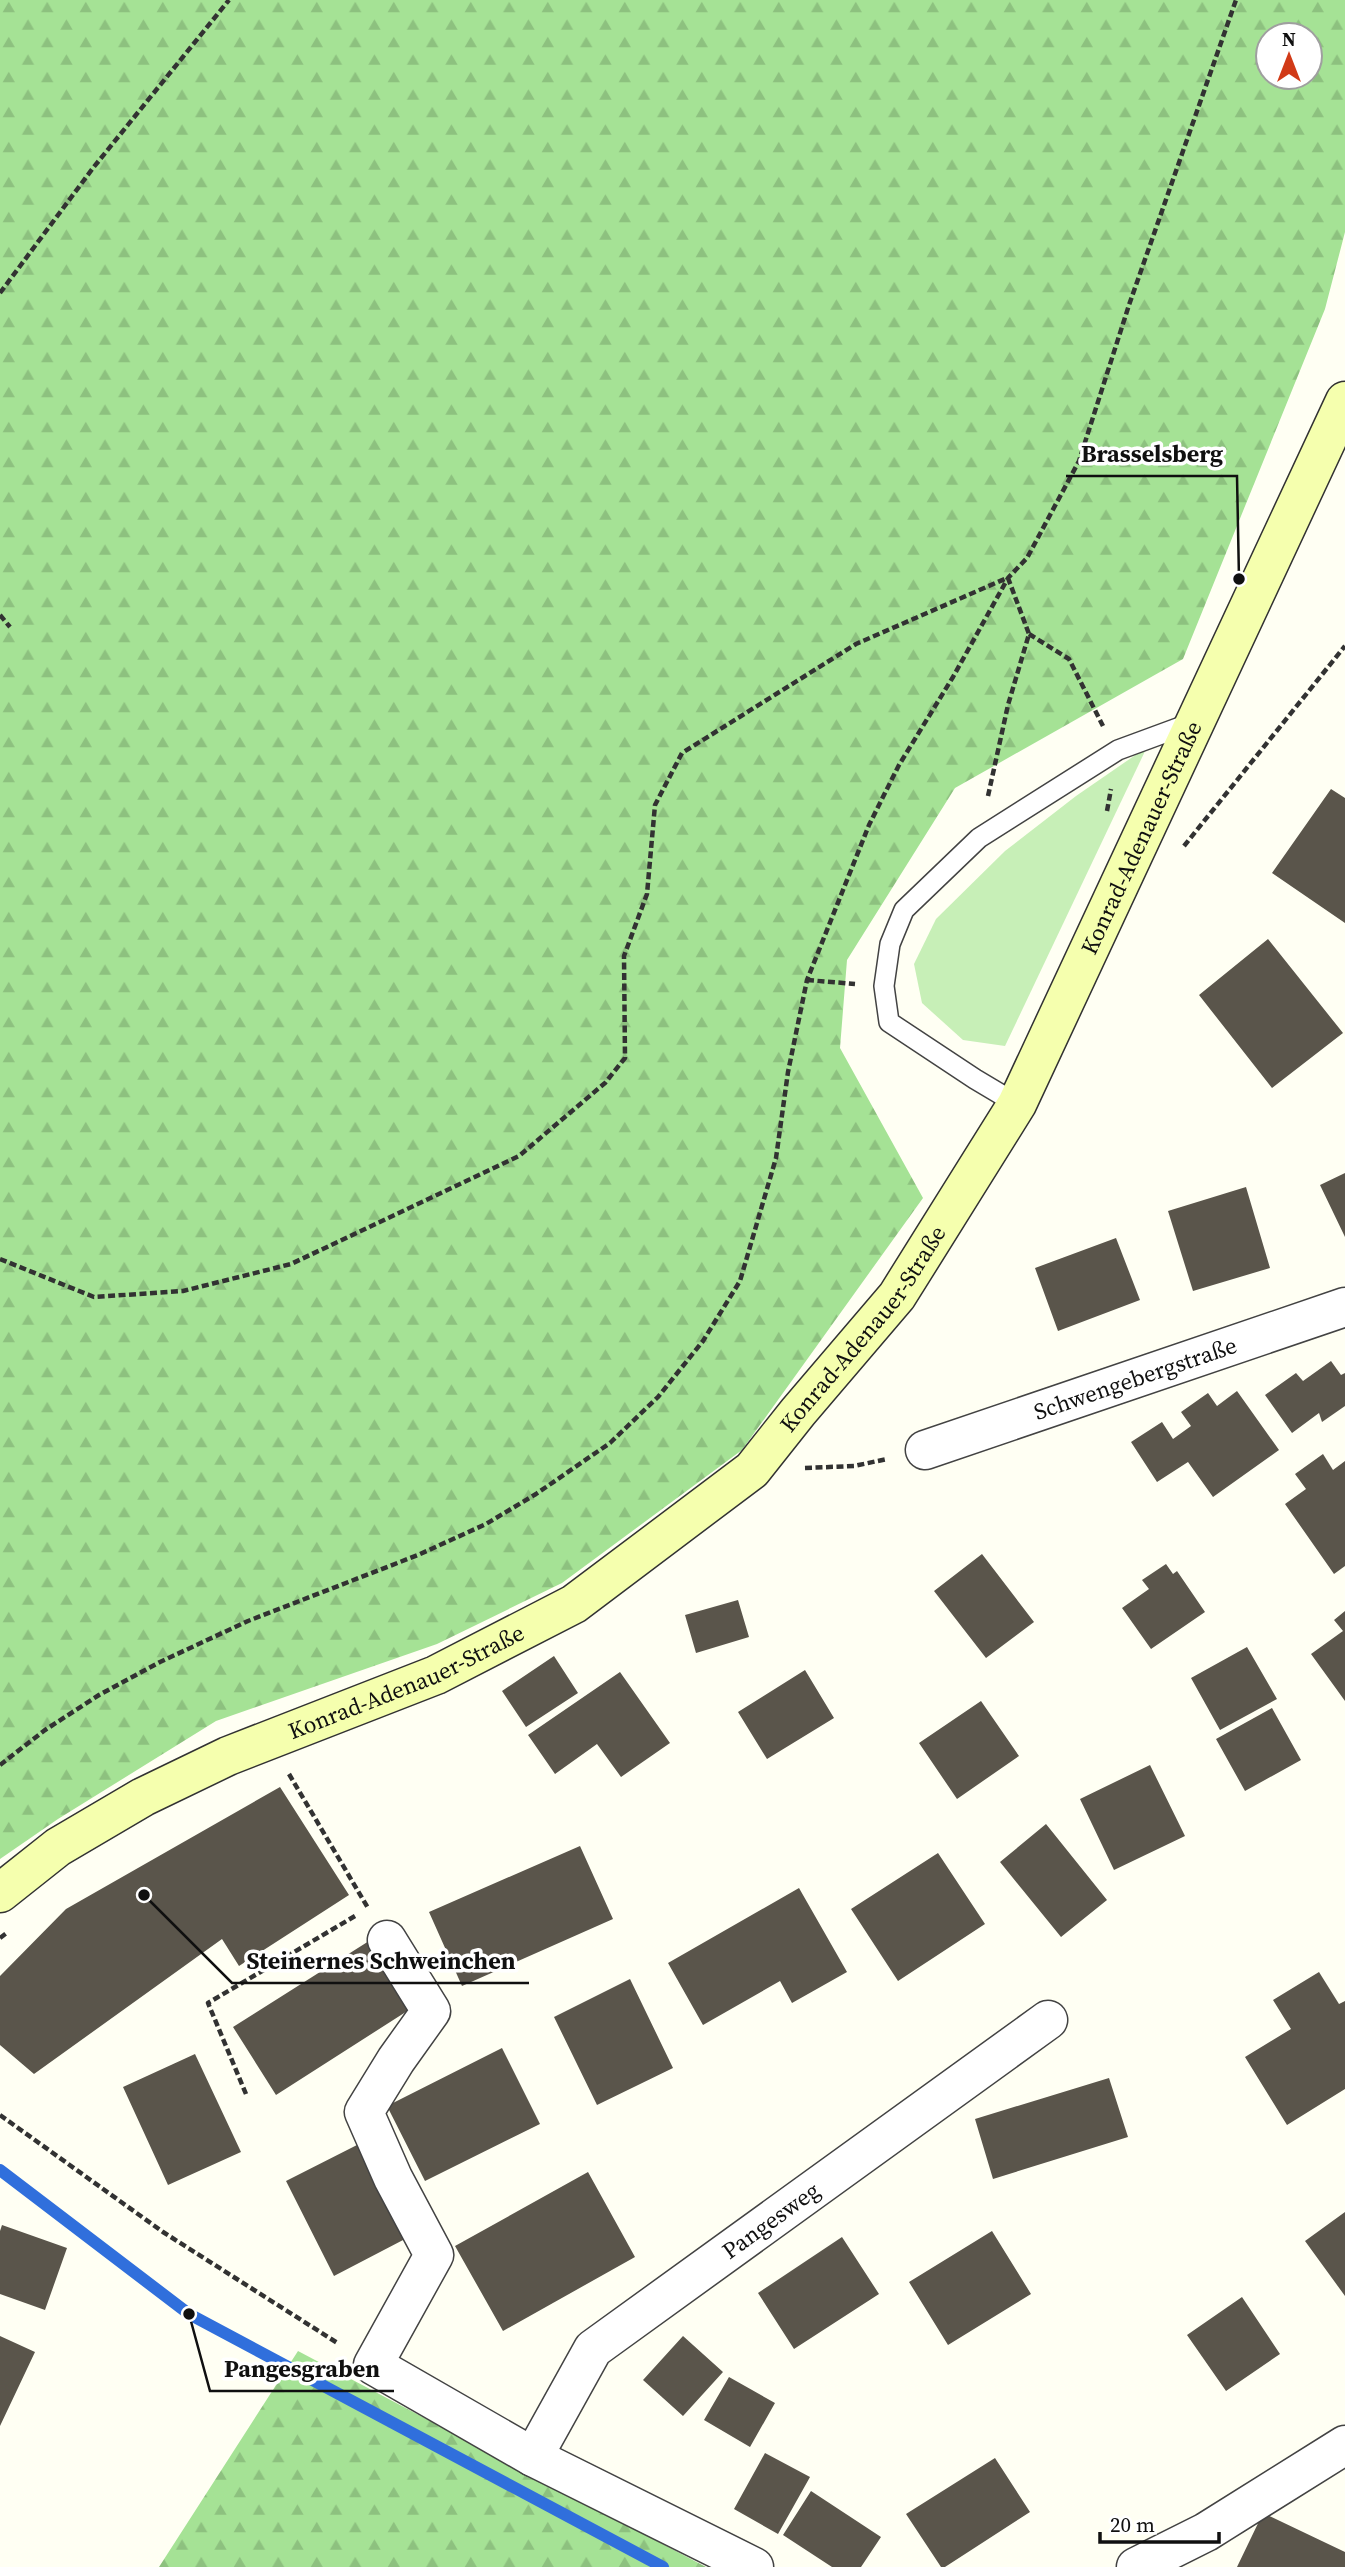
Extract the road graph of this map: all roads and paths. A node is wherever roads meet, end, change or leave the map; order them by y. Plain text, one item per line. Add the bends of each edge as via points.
1 (229, 0) edge
2 (1236, 0) edge
3 (0, 293) edge
4 (1345, 401) edge
5 (1008, 578) junction
6 (0, 615) edge
7 (10, 627) dead end
8 (1345, 646) edge
9 (1198, 720) junction
10 (1236, 780) dead end
11 (979, 838) junction
12 (807, 980) junction
13 (884, 986) junction
14 (1017, 1104) junction
15 (0, 1259) edge
16 (1345, 1307) edge
17 (925, 1450) joint
18 (752, 1470) junction
19 (284, 1764) dead end
20 (0, 1765) edge
21 (357, 1890) dead end
22 (0, 1893) edge
23 (368, 1908) dead end
24 (387, 1940) dead end
25 (1048, 2020) dead end
26 (246, 2094) dead end
27 (0, 2115) edge
28 (373, 2365) junction
29 (1345, 2445) edge
30 (533, 2456) junction
31 (754, 2567) edge
32 (1136, 2567) edge

1 - 3 path via 93,168
2 - 5 path via 1079,461 1027,558
4 - 9 main road, Konrad-Adenauer-Straße
5 - 11 path via 1029,634
5 - 12 path via 893,777
5 - 15 path via 856,644 682,753 655,805 647,894 624,956 625,1058 605,1083 519,1156 291,1264 183,1291 94,1297
6 - 7 path
8 - 10 path
9 - 11 lane via 1118,750
9 - 14 main road, Konrad-Adenauer-Straße
11 - 13 lane via 904,910 890,944
12 - 13 path
12 - 20 path via 776,1158 740,1281 704,1340 620,1434 486,1524 160,1662 99,1695
13 - 14 lane via 889,1022
14 - 18 main road, Konrad-Adenauer-Straße via 897,1296
16 - 17 street, Schwengebergstraße
17 - 18 path via 854,1466
18 - 22 main road, Konrad-Adenauer-Straße via 573,1604 436,1675 228,1756 143,1797 58,1847
19 - 21 path
23 - 26 path via 208,2003
24 - 28 street via 431,2011 364,2112 434,2255
25 - 30 street, Pangesweg via 593,2349
27 - 28 path via 163,2232
28 - 30 street
29 - 32 street via 1206,2532
30 - 31 street

